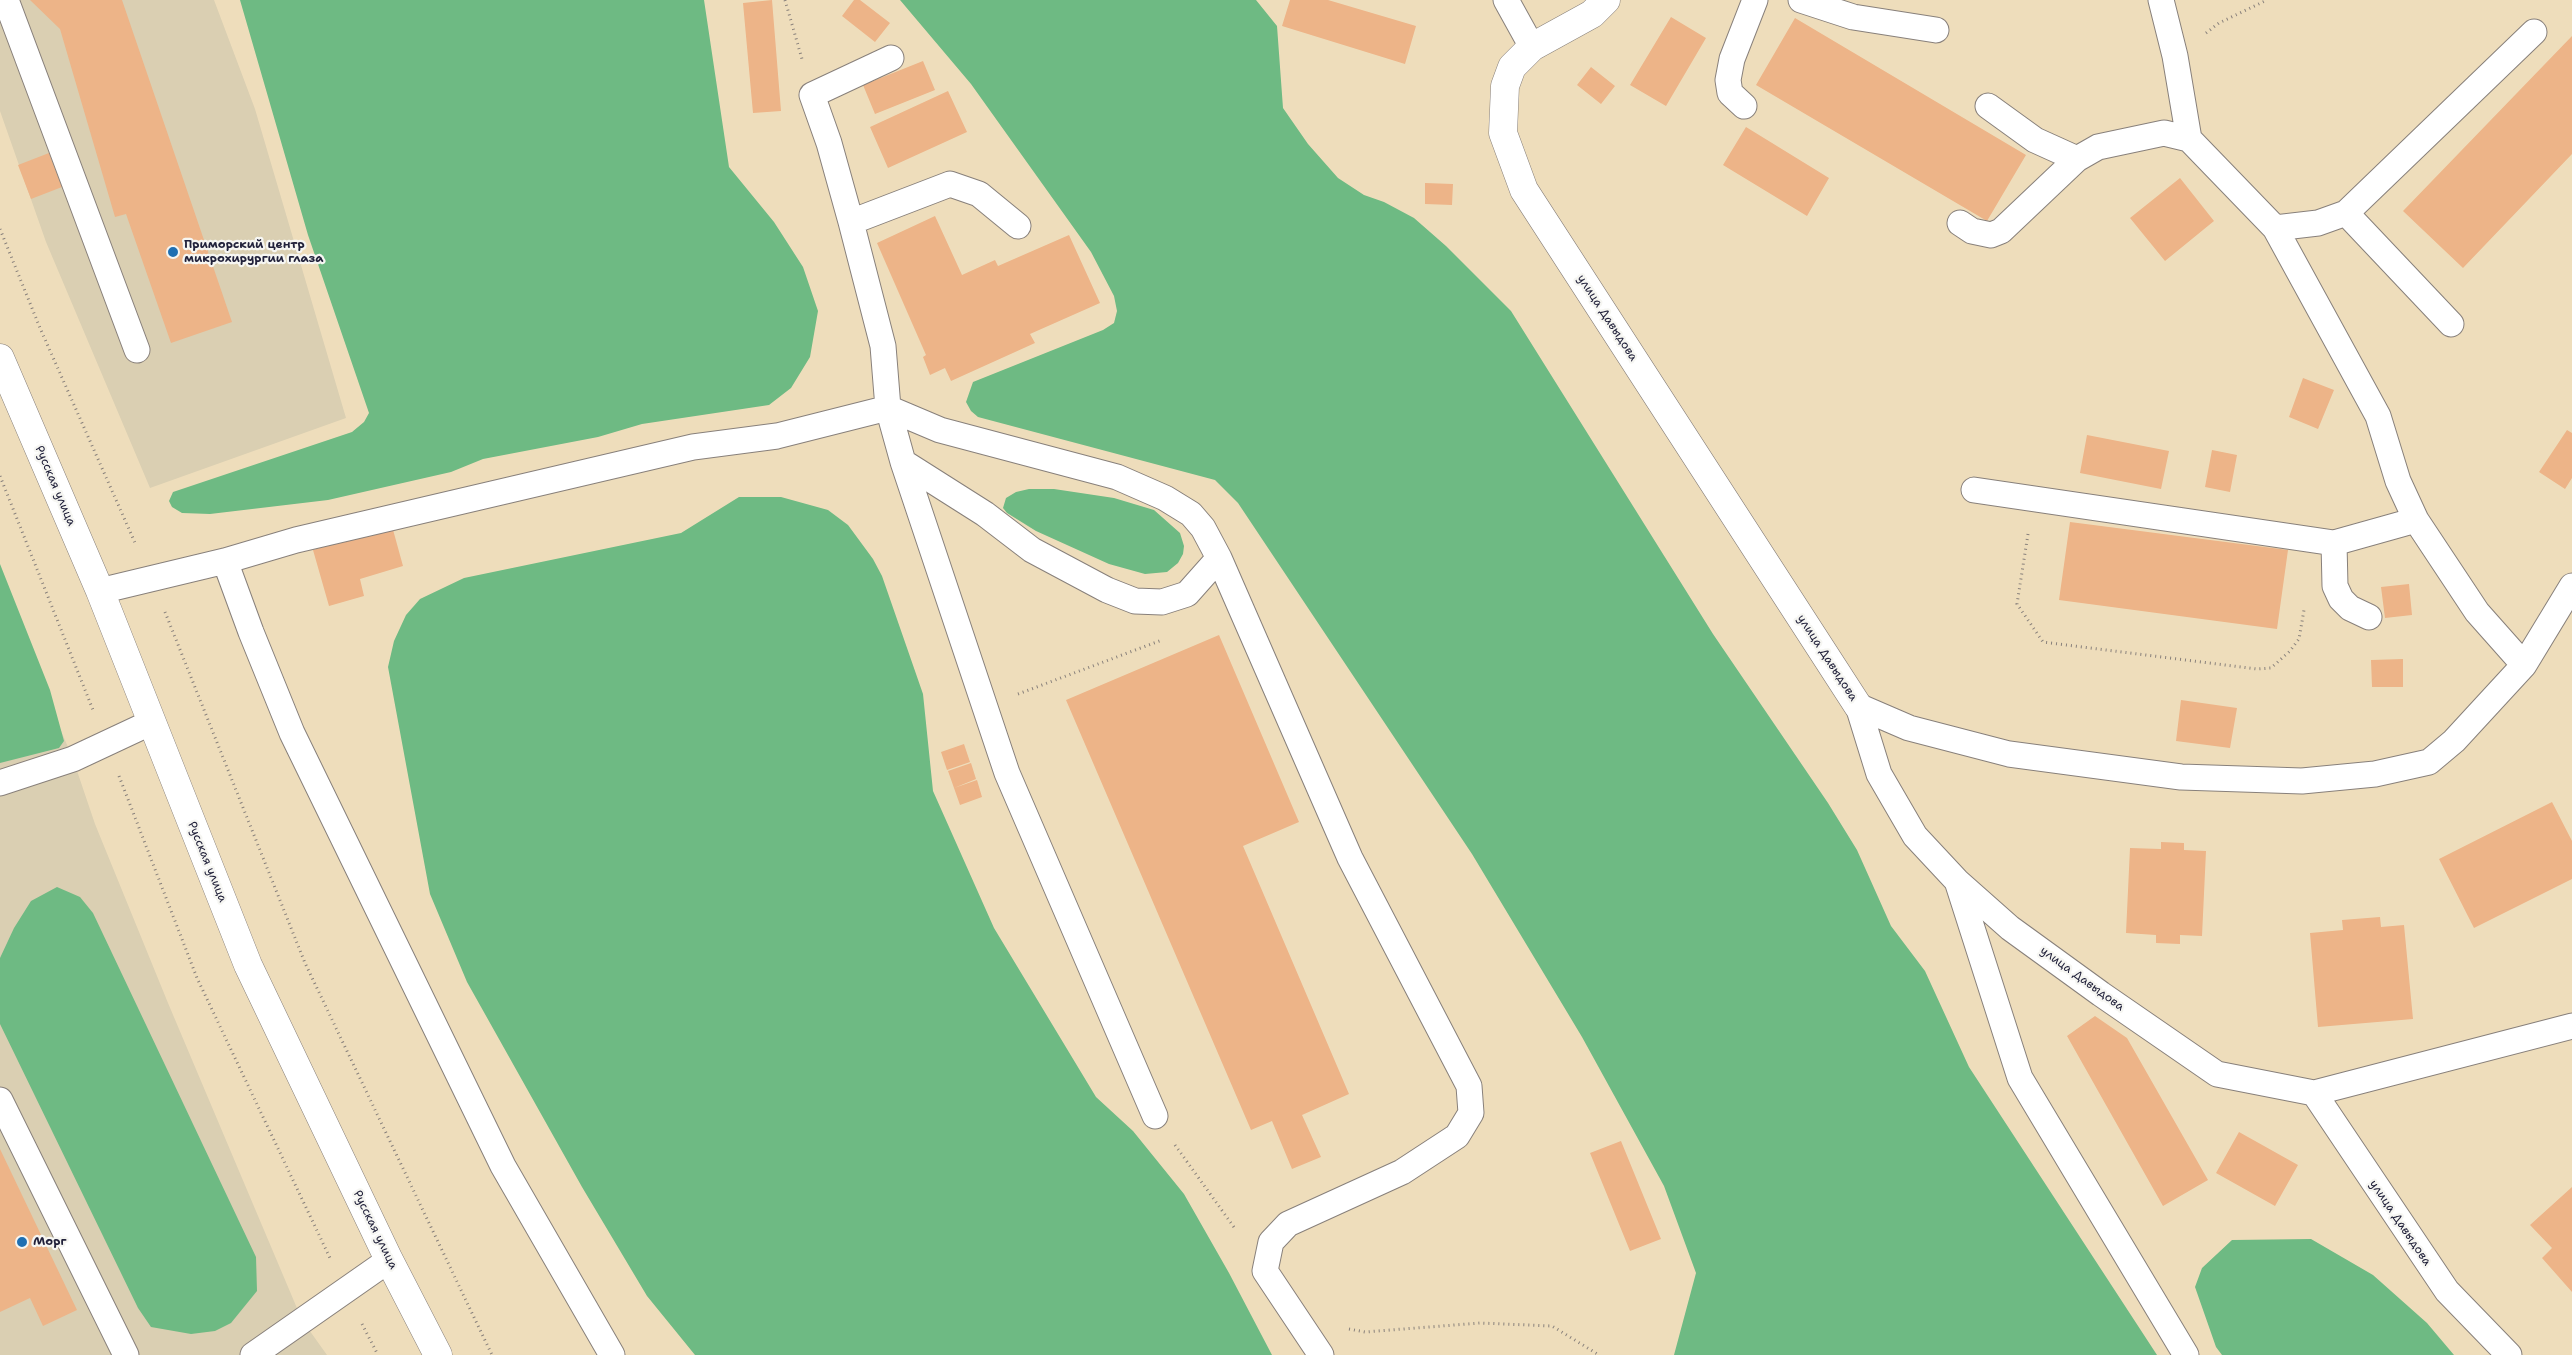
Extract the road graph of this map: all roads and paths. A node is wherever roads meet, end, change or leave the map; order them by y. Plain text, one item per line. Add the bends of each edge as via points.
1 (6, 0) edge
2 (785, 0) edge
3 (1506, 0) edge
4 (1606, 0) edge
5 (1755, 0) edge
6 (1801, 0) edge
7 (2161, 0) edge
8 (2267, 0) edge
9 (1936, 30) dead end
10 (2534, 32) dead end
11 (1532, 47) junction
12 (2175, 56) junction
13 (891, 58) dead end
14 (812, 96) junction
15 (1744, 106) dead end
16 (1988, 106) dead end
17 (2189, 139) junction
18 (2076, 159) junction
19 (2346, 213) junction
20 (851, 222) junction
21 (1960, 223) dead end
22 (1018, 226) dead end
23 (2275, 228) junction
24 (0, 230) edge
25 (2451, 324) dead end
26 (137, 350) dead end
27 (0, 358) edge
28 (888, 408) junction
29 (903, 462) junction
30 (0, 476) edge
31 (1974, 490) dead end
32 (2034, 499) junction
33 (2416, 520) junction
34 (2334, 543) junction
35 (1220, 558) junction
36 (225, 561) junction
37 (151, 578) junction
38 (2572, 586) edge
39 (100, 591) junction
40 (2306, 600) dead end
41 (2369, 617) dead end
42 (1169, 638) dead end
43 (2524, 665) junction
44 (984, 706) junction
45 (1858, 706) junction
46 (152, 722) junction
47 (106, 744) junction
48 (0, 783) edge
49 (1957, 881) junction
50 (2572, 1026) edge
51 (2314, 1093) junction
52 (0, 1100) edge
53 (1155, 1116) joint
54 (389, 1260) junction
55 (1265, 1270) junction
56 (345, 1291) junction
57 (1299, 1321) junction
58 (126, 1355) edge
59 (253, 1355) edge
60 (378, 1355) edge
61 (438, 1355) edge
62 (492, 1355) edge
63 (612, 1355) edge
64 (1321, 1355) edge
65 (1599, 1355) edge
66 (2186, 1355) edge
67 (2509, 1355) edge

1 - 26 lane
2 - 14 path
3 - 11 lane
4 - 11 street, улица Давыдова via 1592,14
5 - 15 lane via 1732,60 1728,80 1730,93
6 - 9 lane via 1853,17
7 - 12 lane
8 - 12 path via 2219,23
10 - 19 lane
11 - 45 street, улица Давыдова via 1512,67 1505,86 1502,110 1503,133 1524,190
12 - 17 lane
13 - 14 lane
14 - 20 lane
16 - 18 lane via 2034,140
17 - 18 lane via 2164,133 2128,139 2098,147
17 - 23 lane
18 - 21 lane via 2001,230 1991,235 1972,231
19 - 23 lane via 2318,223
19 - 25 lane
20 - 22 lane via 950,184 978,194
20 - 28 lane via 883,346
23 - 33 lane via 2378,416 2398,481
24 - 37 path
27 - 39 street, Русская улица
28 - 29 lane
28 - 35 lane via 940,430 1141,486 1191,514
28 - 36 lane via 777,436 683,449 296,540
29 - 35 lane via 985,514 1032,550 1107,590 1135,601 1162,602 1187,594
29 - 44 lane
30 - 47 path
31 - 32 lane
32 - 34 lane
32 - 40 path via 2017,604 2043,642 2257,669 2271,668 2299,639
33 - 34 lane
33 - 43 lane via 2477,612
34 - 41 lane via 2335,586 2341,599 2350,608
35 - 55 lane via 1350,858 1469,1086 1471,1113 1458,1136 1402,1172 1288,1224 1271,1242
36 - 37 lane
36 - 63 lane via 292,733 502,1166
37 - 39 lane
37 - 62 path via 305,963
38 - 43 lane
39 - 46 street, Русская улица
42 - 44 path
43 - 45 lane via 2454,741 2429,762 2375,774 2302,781 2181,777 2009,754 1909,728
44 - 53 lane via 1008,773
45 - 49 lane, улица Давыдова via 1884,781 1915,836
46 - 47 lane
46 - 54 street, Русская улица via 248,965
47 - 48 lane via 73,760
47 - 56 path via 197,978
49 - 51 lane, улица Давыдова via 2010,928 2217,1074
49 - 66 lane via 2020,1078
50 - 51 lane
51 - 67 lane, улица Давыдова via 2447,1291
52 - 58 lane
53 - 55 path
54 - 56 lane
54 - 61 street, Русская улица
55 - 57 lane
56 - 59 lane
56 - 60 path
57 - 64 lane
57 - 65 path via 1365,1332 1480,1323 1552,1326

